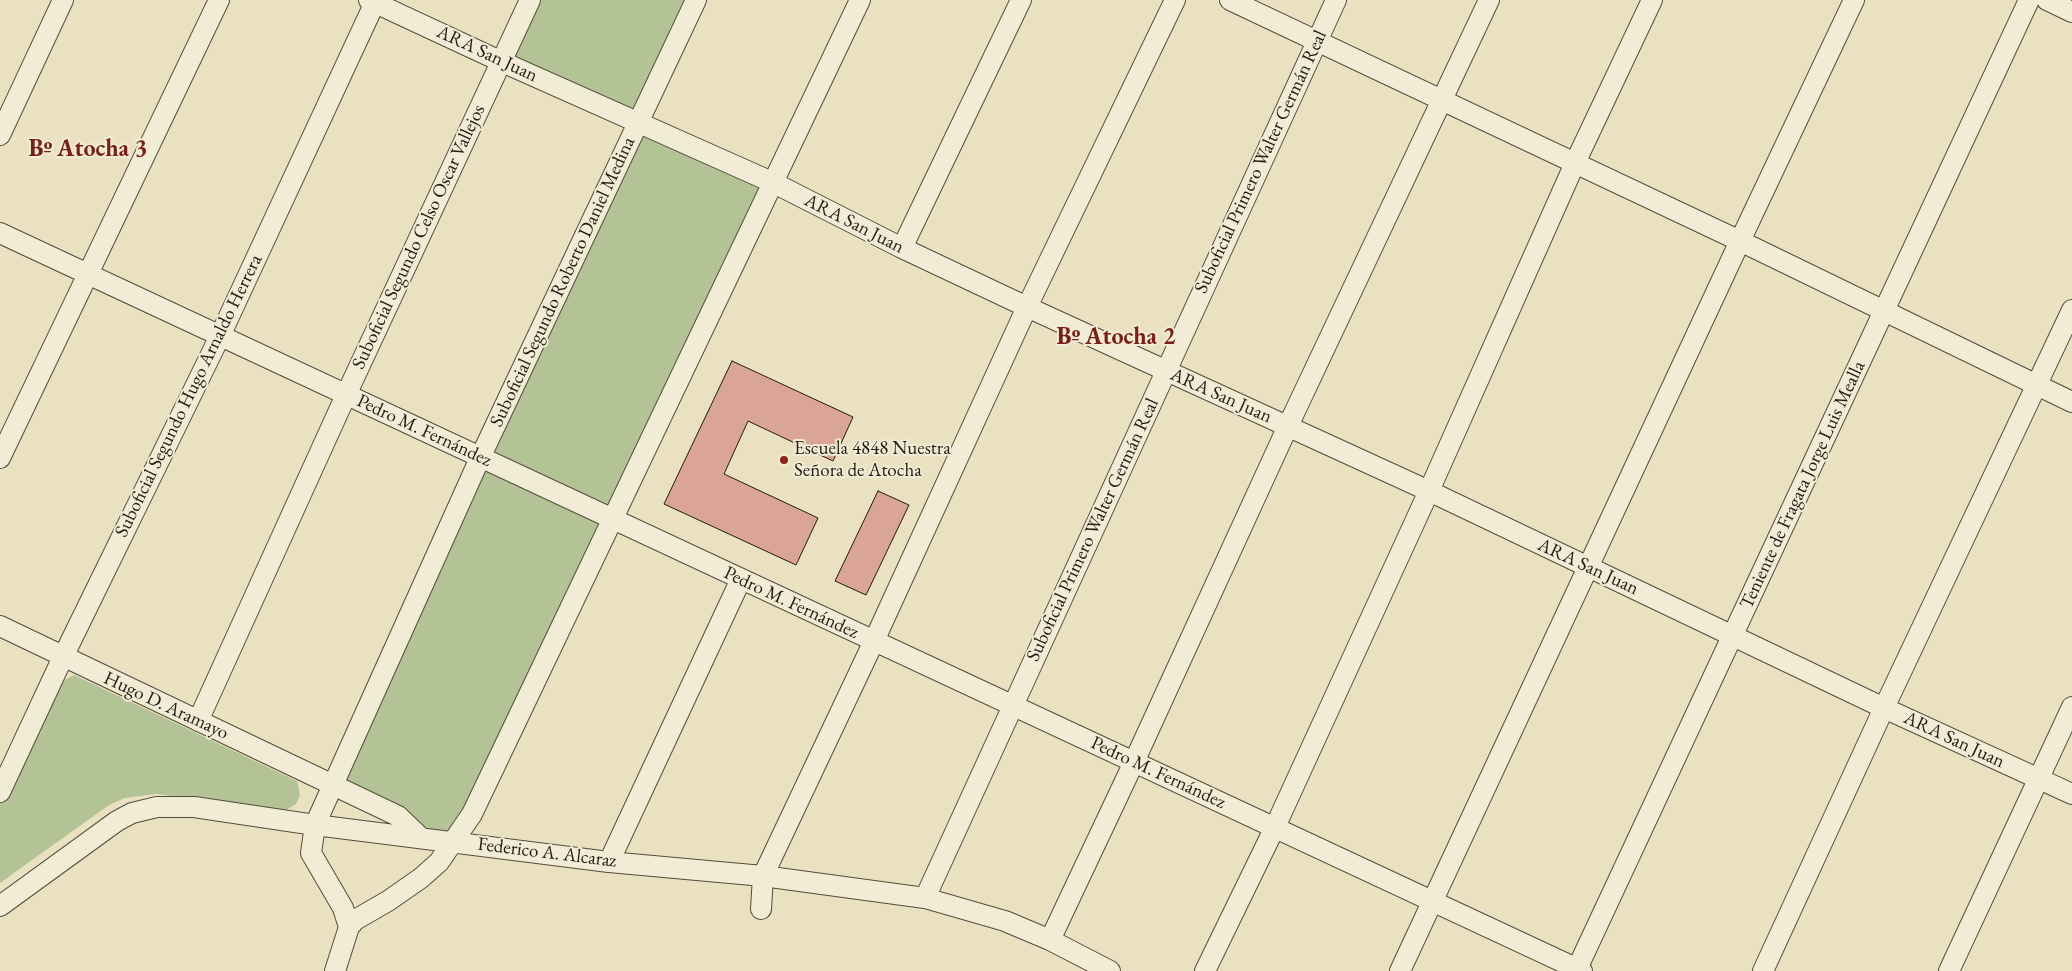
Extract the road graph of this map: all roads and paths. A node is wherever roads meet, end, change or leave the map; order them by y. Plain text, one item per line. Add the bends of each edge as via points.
1 (63, 0) edge
2 (219, 0) edge
3 (530, 0) edge
4 (696, 0) edge
5 (860, 0) edge
6 (1020, 0) edge
7 (1175, 0) edge
8 (1230, 0) edge
9 (1336, 0) edge
10 (1489, 0) edge
11 (1652, 0) edge
12 (1854, 0) edge
13 (2029, 0) edge
14 (2047, 0) edge
15 (373, 1) edge
16 (2072, 12) edge
17 (1316, 42) junction
18 (500, 61) junction
19 (1443, 101) junction
20 (639, 123) junction
21 (0, 135) edge
22 (1575, 163) junction
23 (774, 183) junction
24 (0, 233) edge
25 (1740, 241) junction
26 (902, 248) junction
27 (89, 274) junction
28 (1027, 307) junction
29 (2072, 310) edge
30 (1884, 311) junction
31 (220, 336) junction
32 (1166, 371) junction
33 (2036, 385) junction
34 (346, 395) junction
35 (2072, 402) edge
36 (1288, 426) junction
37 (0, 458) edge
38 (480, 458) junction
39 (1429, 491) junction
40 (612, 519) junction
41 (1588, 567) junction
42 (741, 579) junction
43 (0, 626) edge
44 (1733, 635) junction
45 (874, 642) junction
46 (63, 657) junction
47 (1012, 706) junction
48 (2072, 707) edge
49 (1884, 708) junction
50 (198, 721) junction
51 (1134, 762) junction
52 (2038, 778) junction
53 (333, 784) junction
54 (0, 792) edge
55 (2072, 794) edge
56 (315, 824) junction
57 (1275, 827) junction
58 (420, 837) junction
59 (453, 841) junction
60 (609, 862) junction
61 (763, 876) junction
62 (925, 898) junction
63 (1432, 901) junction
64 (0, 906) edge
65 (761, 909) dead end
66 (349, 927) junction
67 (1050, 940) junction
68 (1579, 970) edge
69 (335, 971) edge
70 (1110, 971) edge
71 (1205, 971) edge
72 (1400, 971) edge
73 (1763, 971) edge
74 (1949, 971) edge

1 - 21 street
2 - 27 street
3 - 18 street, Suboficial Segundo Celso Oscar Vallejos
4 - 20 street, Suboficial Segundo Roberto Daniel Medina
5 - 23 street
6 - 26 street
7 - 28 street
8 - 17 street
9 - 17 street, Suboficial Primero Walter Germán Real
10 - 19 street
11 - 22 street
12 - 25 street
13 - 30 street, Teniente de Fragata Jorge Luis Mealla
14 - 16 street
15 - 18 street, ARA San Juan
15 - 31 street, Suboficial Segundo Hugo Arnaldo Herrera
17 - 19 street
17 - 32 street, Suboficial Primero Walter Germán Real
18 - 20 street, ARA San Juan
18 - 34 street, Suboficial Segundo Celso Oscar Vallejos
19 - 22 street
19 - 36 street
20 - 23 street, ARA San Juan
20 - 38 street, Suboficial Segundo Roberto Daniel Medina
22 - 25 street
22 - 39 street
23 - 26 street, ARA San Juan
23 - 40 street
24 - 27 street, Pedro M. Fernández
25 - 30 street
25 - 41 street
26 - 28 street, ARA San Juan
27 - 31 street, Pedro M. Fernández
27 - 37 street
28 - 32 street, ARA San Juan
28 - 45 street
29 - 33 street
30 - 33 street
30 - 44 street, Teniente de Fragata Jorge Luis Mealla
31 - 34 street, Pedro M. Fernández
31 - 46 street, Suboficial Segundo Hugo Arnaldo Herrera
32 - 36 street, ARA San Juan
32 - 47 street, Suboficial Primero Walter Germán Real
33 - 35 street
33 - 49 street
34 - 38 street, Pedro M. Fernández
34 - 50 street, Suboficial Segundo Celso Oscar Vallejos
36 - 39 street, ARA San Juan
36 - 51 street
38 - 40 street, Pedro M. Fernández
38 - 53 street, Suboficial Segundo Roberto Daniel Medina
39 - 41 street, ARA San Juan
39 - 57 street
40 - 42 street, Pedro M. Fernández
40 - 59 street via 472,814
41 - 44 street, ARA San Juan
41 - 63 street
42 - 45 street, Pedro M. Fernández
42 - 60 street
43 - 46 street, Hugo D. Aramayo
44 - 49 street, ARA San Juan
44 - 68 street, Teniente de Fragata Jorge Luis Mealla
45 - 47 street, Pedro M. Fernández
45 - 61 street
46 - 50 street, Hugo D. Aramayo
46 - 54 street, Suboficial Segundo Hugo Arnaldo Herrera
47 - 51 street, Pedro M. Fernández
47 - 62 street, Suboficial Primero Walter Germán Real
48 - 52 street
49 - 52 street, ARA San Juan
49 - 73 street
50 - 53 street, Hugo D. Aramayo
51 - 57 street, Pedro M. Fernández
51 - 67 street
52 - 55 street, ARA San Juan
52 - 74 street
53 - 56 street, Suboficial Segundo Roberto Daniel Medina
53 - 58 street, Hugo D. Aramayo via 398,816
56 - 58 street, Federico A. Alcaraz
56 - 64 street, Federico A. Alcaraz via 194,807 157,807 132,813 117,820
56 - 66 street, Suboficial Segundo Roberto Daniel Medina via 311,853 343,908
57 - 63 street, Pedro M. Fernández
57 - 71 street
58 - 59 street, Federico A. Alcaraz
59 - 60 street, Federico A. Alcaraz
59 - 66 street via 439,862 421,878
60 - 61 street, Federico A. Alcaraz
61 - 62 street, Federico A. Alcaraz
61 - 65 street
62 - 67 street, Federico A. Alcaraz via 1005,921
63 - 68 street, Pedro M. Fernández
63 - 72 street
66 - 69 street
67 - 70 street, Federico A. Alcaraz

